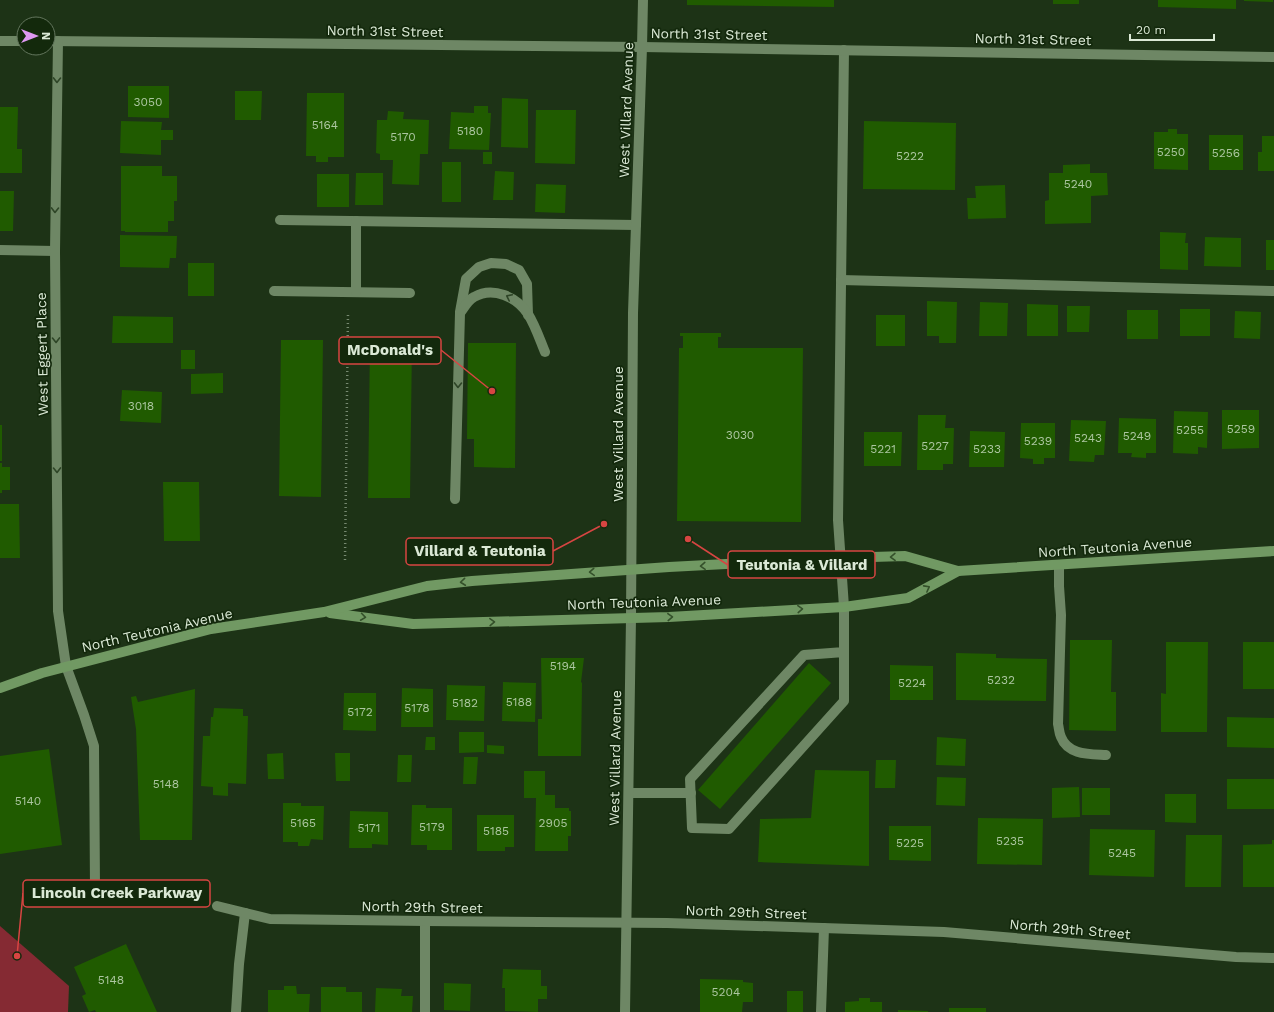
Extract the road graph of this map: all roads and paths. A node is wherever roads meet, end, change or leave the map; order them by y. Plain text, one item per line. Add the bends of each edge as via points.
1 (643, 0) edge
2 (0, 41) edge
3 (16, 41) edge
4 (56, 41) edge
5 (642, 47) junction
6 (844, 50) junction
7 (53, 56) edge
8 (1274, 56) edge
9 (280, 220) dead end
10 (356, 221) junction
11 (636, 226) junction
12 (0, 250) edge
13 (55, 251) junction
14 (841, 280) junction
15 (1274, 291) edge
16 (274, 292) dead end
17 (352, 292) junction
18 (410, 293) dead end
19 (460, 313) junction
20 (528, 315) junction
21 (545, 352) dead end
22 (455, 499) dead end
23 (1274, 551) edge
24 (840, 558) junction
25 (345, 560) dead end
26 (1059, 565) junction
27 (631, 570) junction
28 (958, 571) junction
29 (844, 607) junction
30 (324, 612) junction
31 (631, 618) junction
32 (844, 652) junction
33 (66, 666) junction
34 (0, 688) edge
35 (1106, 755) dead end
36 (629, 792) junction
37 (691, 793) junction
38 (95, 887) joint
39 (168, 905) dead end
40 (217, 906) dead end
41 (245, 913) junction
42 (425, 921) junction
43 (627, 923) junction
44 (824, 928) junction
45 (1274, 958) edge
46 (236, 1012) edge
47 (425, 1012) edge
48 (625, 1012) edge
49 (821, 1012) edge

1 - 5 street, West Villard Avenue
2 - 3 street
4 - 5 street, North 31st Street
5 - 6 street, North 31st Street
5 - 11 street, West Villard Avenue
6 - 8 street, North 31st Street
6 - 14 street
7 -> 13 street, West Eggert Place
9 - 10 street
10 - 11 street
10 - 17 street
11 - 27 street, West Villard Avenue
12 - 13 street
13 -> 33 street, West Eggert Place via 58,611
14 - 15 street
14 - 24 street via 838,520
16 - 17 street
17 - 18 street
17 - 25 path
20 -> 19 street via 516,300 502,294 484,293 473,298
19 - 20 street via 466,279 479,267 491,263 506,264 519,270 527,284
19 -> 22 street
20 - 21 street
23 - 26 main road, North Teutonia Avenue
24 -> 27 main road, North Teutonia Avenue
28 -> 24 main road, North Teutonia Avenue via 905,556
24 - 29 street
26 - 28 main road, North Teutonia Avenue
26 - 35 street via 1061,615 1058,724 1061,737 1069,749 1079,753
27 -> 30 main road, North Teutonia Avenue via 427,586
27 - 31 street, West Villard Avenue
29 -> 28 main road, North Teutonia Avenue via 908,598
31 -> 29 main road, North Teutonia Avenue
29 - 32 street
30 -> 31 main road, North Teutonia Avenue via 413,624
30 - 33 main road, North Teutonia Avenue via 211,629
31 - 36 street, West Villard Avenue
32 - 37 street via 804,655 690,779
32 - 37 street via 844,701 729,829 692,828
33 - 34 main road, North Teutonia Avenue
33 - 38 street, West Eggert Place via 94,746
36 - 37 street
36 - 43 street, West Villard Avenue
38 - 39 path via 121,905
40 - 41 street, North 29th Street
41 - 42 street, North 29th Street via 270,919
41 - 46 street
42 - 43 street, North 29th Street
42 - 47 street
43 - 44 street, North 29th Street
43 - 48 street, West Villard Avenue
44 - 45 street, North 29th Street via 944,932 1236,958
44 - 49 street

